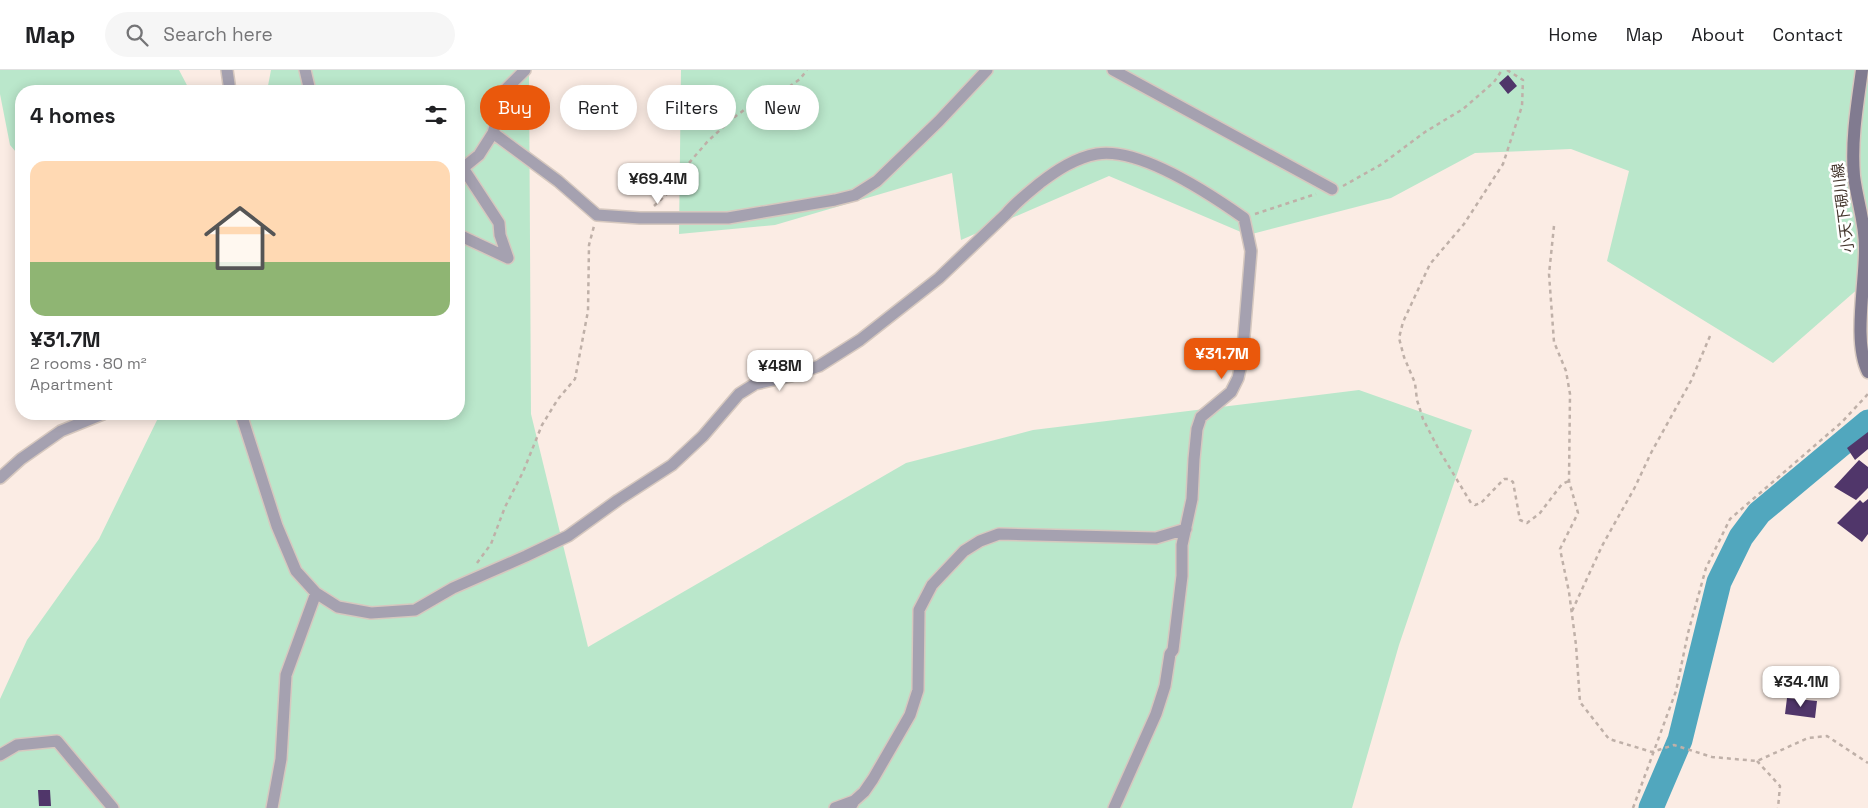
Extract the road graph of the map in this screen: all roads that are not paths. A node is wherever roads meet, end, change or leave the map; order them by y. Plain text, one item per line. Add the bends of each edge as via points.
1 (227, 70) edge
2 (305, 70) edge
3 (987, 70) edge
4 (1113, 70) edge
5 (1862, 70) edge
6 (522, 72) edge
7 (229, 85) edge
8 (309, 85) edge
9 (493, 133) junction
10 (465, 166) edge
11 (465, 171) edge
12 (1332, 189) road end
13 (465, 238) edge
14 (1868, 372) edge
15 (88, 420) edge
16 (242, 420) edge
17 (0, 478) edge
18 (1186, 529) junction
19 (316, 593) junction
20 (0, 755) edge
21 (852, 804) edge
22 (113, 808) edge
23 (272, 808) edge
24 (835, 808) edge
25 (1114, 808) edge

1 - 7 street
2 - 8 street
3 - 9 street via 877,181 855,195 728,218 597,215 558,181
4 - 12 street
5 - 14 main road, 小天下硯川線 via 1852,144 1854,178 1864,228 1860,340
6 - 9 street via 506,89
9 - 10 street via 479,155
11 - 13 street via 499,223 508,258
15 - 17 street via 61,431
16 - 19 street via 288,553 296,571
18 - 19 street via 1192,499 1197,429 1201,417 1231,392 1242,360 1251,251 1244,218 1208,193 1156,167 1119,154 1097,154 1059,168 1014,204 938,278 860,340 819,366 755,384 739,394 703,436 672,465 568,536 454,588 415,610 370,613 338,606
18 - 21 street via 1156,538 999,534 964,551 932,585 919,610 918,690 910,715 873,779
18 - 25 street via 1173,650 1165,686
19 - 23 street via 286,675 281,759
20 - 22 street via 17,745 57,741
21 - 24 street

